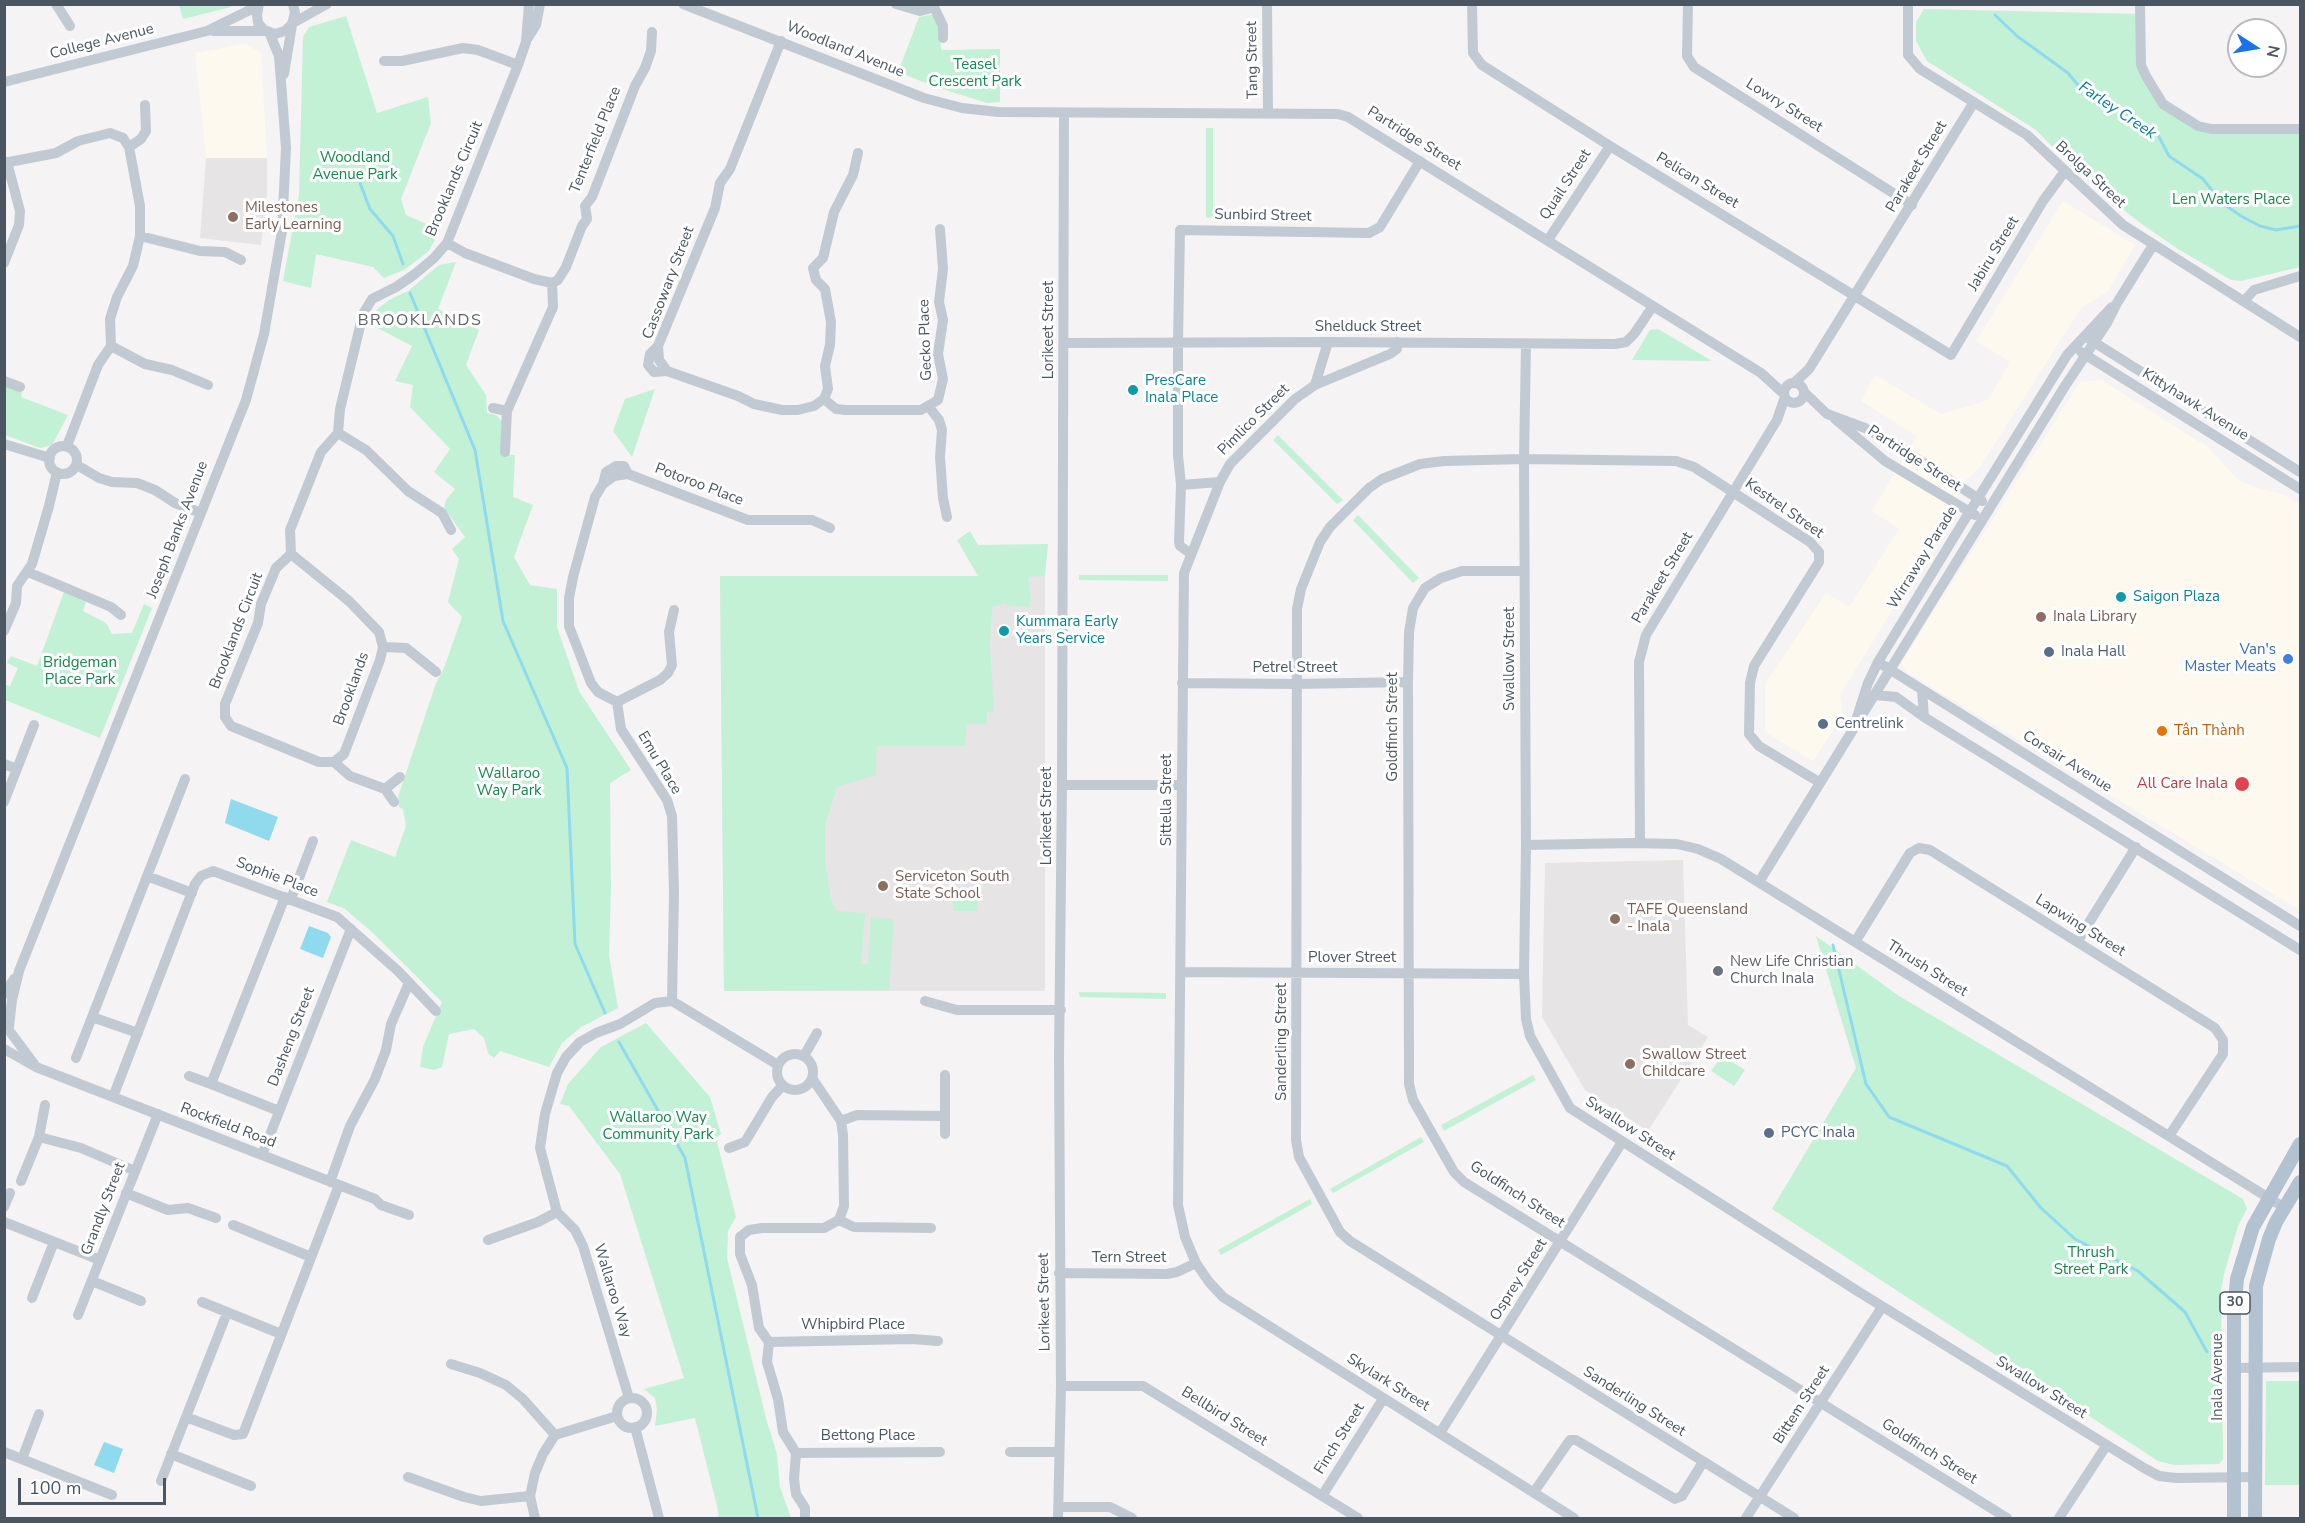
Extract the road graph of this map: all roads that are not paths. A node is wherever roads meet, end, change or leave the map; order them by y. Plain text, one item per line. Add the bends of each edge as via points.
1 (56, 4) edge
2 (293, 4) edge
3 (327, 4) edge
4 (529, 4) edge
5 (540, 4) edge
6 (683, 4) edge
7 (896, 4) edge
8 (1267, 4) edge
9 (1472, 4) edge
10 (1688, 4) edge
11 (1908, 4) edge
12 (2140, 4) edge
13 (259, 5) edge
14 (933, 5) edge
15 (293, 24) junction
16 (70, 26) dead end
17 (207, 31) junction
18 (267, 32) junction
19 (652, 32) dead end
20 (944, 38) dead end
21 (781, 41) junction
22 (525, 42) junction
23 (384, 61) dead end
24 (518, 65) junction
25 (282, 81) junction
26 (4, 82) edge
27 (1974, 102) junction
28 (145, 105) dead end
29 (998, 112) joint
30 (1064, 113) junction
31 (1268, 114) junction
32 (2301, 129) edge
33 (1610, 146) junction
34 (129, 147) junction
35 (858, 153) dead end
36 (1420, 161) junction
37 (6, 163) edge
38 (2065, 171) junction
39 (1912, 205) junction
40 (940, 229) dead end
41 (140, 236) junction
42 (1548, 240) junction
43 (447, 243) junction
44 (2153, 245) junction
45 (241, 260) dead end
46 (4, 263) edge
47 (2301, 276) edge
48 (552, 283) junction
49 (1855, 295) junction
50 (2244, 301) junction
51 (2117, 303) junction
52 (1653, 306) junction
53 (2084, 336) junction
54 (2301, 337) edge
55 (1178, 342) junction
56 (1328, 342) junction
57 (1397, 342) junction
58 (1064, 343) junction
59 (2094, 343) junction
60 (1526, 344) junction
61 (111, 346) junction
62 (2073, 347) junction
63 (1951, 355) joint
64 (2085, 355) junction
65 (1761, 373) junction
66 (4, 381) edge
67 (208, 385) dead end
68 (1315, 385) junction
69 (20, 387) dead end
70 (1798, 387) junction
71 (1784, 396) junction
72 (824, 399) junction
73 (1796, 403) junction
74 (929, 407) junction
75 (493, 408) dead end
76 (507, 411) junction
77 (1828, 414) junction
78 (1777, 420) junction
79 (338, 433) junction
80 (4, 444) edge
81 (67, 447) junction
82 (505, 452) dead end
83 (50, 458) junction
84 (1524, 459) junction
85 (77, 465) junction
86 (57, 472) junction
87 (2301, 472) edge
88 (1220, 482) junction
89 (1181, 485) junction
90 (2301, 489) edge
91 (1733, 491) junction
92 (1978, 498) junction
93 (1990, 506) junction
94 (1970, 512) junction
95 (201, 513) junction
96 (947, 517) dead end
97 (1982, 519) junction
98 (830, 528) dead end
99 (451, 530) dead end
100 (1190, 553) junction
101 (291, 554) junction
102 (1524, 571) junction
103 (28, 572) junction
104 (674, 610) dead end
105 (121, 615) dead end
106 (4, 631) edge
107 (383, 647) junction
108 (1878, 662) junction
109 (1889, 671) junction
110 (436, 672) dead end
111 (1408, 682) junction
112 (1182, 683) junction
113 (1296, 684) junction
114 (1922, 690) junction
115 (1875, 695) junction
116 (617, 702) junction
117 (1924, 717) junction
118 (1856, 722) junction
119 (34, 725) dead end
120 (334, 762) junction
121 (4, 764) edge
122 (17, 769) junction
123 (400, 777) dead end
124 (184, 779) dead end
125 (1819, 782) junction
126 (1062, 785) junction
127 (1182, 785) junction
128 (385, 789) junction
129 (4, 802) edge
130 (394, 802) dead end
131 (313, 841) dead end
132 (1640, 843) junction
133 (1526, 845) junction
134 (2136, 847) junction
135 (147, 876) junction
136 (1758, 882) junction
137 (192, 893) junction
138 (288, 898) junction
139 (2301, 926) edge
140 (351, 929) junction
141 (1855, 942) junction
142 (2077, 942) junction
143 (2301, 950) edge
144 (19, 971) junction
145 (1181, 972) junction
146 (1297, 973) junction
147 (1408, 973) junction
148 (1524, 974) junction
149 (409, 983) junction
150 (4, 994) edge
151 (672, 1001) junction
152 (925, 1002) dead end
153 (1061, 1010) junction
154 (436, 1011) dead end
155 (92, 1017) junction
156 (8, 1027) edge
157 (138, 1033) junction
158 (817, 1034) dead end
159 (4, 1049) edge
160 (804, 1056) junction
161 (76, 1058) dead end
162 (778, 1065) junction
163 (36, 1067) junction
164 (945, 1075) dead end
165 (189, 1076) dead end
166 (813, 1078) junction
167 (211, 1084) junction
168 (783, 1086) junction
169 (112, 1097) junction
170 (45, 1105) dead end
171 (279, 1111) junction
172 (158, 1114) junction
173 (944, 1116) junction
174 (841, 1120) junction
175 (945, 1134) dead end
176 (2169, 1136) junction
177 (39, 1137) junction
178 (1622, 1142) junction
179 (2301, 1144) edge
180 (729, 1148) dead end
181 (262, 1155) junction
182 (135, 1171) junction
183 (21, 1181) dead end
184 (2301, 1182) edge
185 (335, 1184) junction
186 (10, 1193) dead end
187 (126, 1193) junction
188 (2268, 1198) junction
189 (4, 1207) edge
190 (2285, 1208) junction
191 (557, 1212) junction
192 (409, 1215) dead end
193 (216, 1218) dead end
194 (839, 1220) junction
195 (4, 1222) edge
196 (233, 1225) dead end
197 (931, 1228) dead end
198 (488, 1240) dead end
199 (54, 1242) junction
200 (1561, 1242) junction
201 (311, 1257) junction
202 (100, 1260) junction
203 (1196, 1263) junction
204 (1059, 1273) junction
205 (92, 1281) junction
206 (32, 1298) dead end
207 (141, 1300) dead end
208 (202, 1302) dead end
209 (1882, 1307) junction
210 (227, 1312) junction
211 (78, 1315) dead end
212 (281, 1334) junction
213 (1501, 1336) junction
214 (938, 1341) dead end
215 (769, 1342) junction
216 (451, 1364) dead end
217 (2301, 1367) edge
218 (2234, 1368) junction
219 (2254, 1368) junction
220 (1060, 1386) junction
221 (629, 1398) junction
222 (1383, 1399) junction
223 (1821, 1403) junction
224 (39, 1414) dead end
225 (617, 1416) junction
226 (186, 1417) junction
227 (635, 1427) junction
228 (1440, 1433) junction
229 (555, 1435) junction
230 (2106, 1446) junction
231 (4, 1452) edge
232 (940, 1452) dead end
233 (1010, 1452) dead end
234 (1059, 1452) junction
235 (796, 1453) junction
236 (171, 1454) junction
237 (22, 1459) junction
238 (1703, 1462) junction
239 (408, 1477) dead end
240 (2234, 1477) junction
241 (2255, 1477) junction
242 (161, 1481) dead end
243 (251, 1486) dead end
244 (1534, 1492) junction
245 (112, 1495) dead end
246 (530, 1496) junction
247 (1323, 1496) junction
248 (1760, 1497) junction
249 (1058, 1513) edge
250 (535, 1518) edge
251 (659, 1518) edge
252 (805, 1518) edge
253 (1132, 1518) edge
254 (1358, 1518) edge
255 (1574, 1518) edge
256 (1746, 1518) edge
257 (1794, 1518) edge
258 (2007, 1518) edge
259 (2059, 1518) edge
260 (2234, 1518) edge
261 (2255, 1518) edge

1 - 16 street
2 - 15 street, Joseph Banks Avenue
3 - 15 street
4 - 22 street, Brooklands Circuit
5 - 22 street, Brooklands Circuit via 536,25
6 - 21 street, Woodland Avenue
7 - 14 street via 920,11
8 - 31 street, Tang Street
9 - 33 street, Pelican Street via 1476,59
10 - 39 street, Lowry Street via 1688,56 1694,67
11 - 27 street, Brolga Street via 1907,47 1911,61
12 - 32 street via 2141,65 2163,104 2198,126 2211,129
13 - 17 street, College Avenue
13 - 18 street, Joseph Banks Avenue via 257,20
14 - 20 street
15 - 18 street, College Avenue via 282,33
15 - 25 street, Joseph Banks Avenue
17 - 18 street, College Avenue
17 - 26 street, College Avenue
18 - 25 street, Joseph Banks Avenue via 278,51
19 - 48 street, Tenterfield Place via 645,68 585,206 587,219 566,267
21 - 29 street, Woodland Avenue via 924,98
21 - 72 street, Cassowary Street via 730,169 720,183 715,208 658,346 659,360 667,371 754,404 798,410
22 - 24 street, Brooklands Circuit
23 - 24 street via 463,48
24 - 43 street, Brooklands Circuit
25 - 95 street, Joseph Banks Avenue via 286,148 279,256 246,400
27 - 38 street, Brolga Street via 2027,135
27 - 39 street, Parakeet Street
28 - 34 street via 146,131
29 - 30 street, Partridge Street
30 - 31 street, Partridge Street
30 - 58 street, Lorikeet Street
31 - 36 street, Partridge Street via 1348,117
33 - 42 street, Quail Street
33 - 49 street, Pelican Street
34 - 37 street via 123,138 110,133 78,141 56,153
34 - 41 street via 140,206
35 - 72 street via 853,175 834,212 823,258 813,268 816,280 825,289 831,322 825,366 828,390
36 - 42 street, Partridge Street
36 - 55 street, Sunbird Street via 1380,227 1369,234 1176,227
37 - 46 street via 20,218
38 - 44 street, Brolga Street via 2123,225
38 - 63 street, Jabiru Street
39 - 49 street, Parakeet Street
40 - 74 street, Gecko Place via 943,269 939,302 943,320 938,354 943,379 938,400
41 - 45 street via 200,251 225,252
41 - 61 street via 133,266 110,319
42 - 52 street, Partridge Street
43 - 48 street via 465,254
43 - 79 street, Brooklands Circuit via 415,274 372,299 363,314 339,409
44 - 50 street, Brolga Street
44 - 51 street, Wirraway Parade
47 - 50 street via 2254,290
48 - 76 street via 553,307
49 - 63 street, Pelican Street
49 - 70 street, Parakeet Street
50 - 54 street, Brolga Street
51 - 53 street, Wirraway Parade
51 - 59 street, Wirraway Parade
52 - 60 street, Shelduck Street via 1626,342
52 - 65 street, Partridge Street
53 - 59 street, Kittyhawk Avenue
53 - 62 street, Wirraway Parade
55 - 56 street, Shelduck Street
55 - 58 street, Shelduck Street
55 - 89 street
56 - 57 street, Shelduck Street
56 - 68 street
57 - 60 street, Shelduck Street
57 - 68 street, Pimlico Street via 1397,349 1390,354
58 - 126 street, Lorikeet Street
59 - 64 street, Wirraway Parade
59 - 87 street, Kittyhawk Avenue
60 - 84 street, Swallow Street
61 - 67 street via 145,364
61 - 81 street via 98,365
62 - 64 street, Kittyhawk Avenue
62 - 92 street, Wirraway Parade
64 - 90 street, Kittyhawk Avenue
64 - 93 street, Wirraway Parade
65 - 70 street, Partridge Street
65 - 71 street, Partridge Street
66 - 69 street
68 - 88 street, Pimlico Street via 1295,399 1230,464
70 - 71 street via 1785,388
70 - 73 street via 1803,399
70 - 77 street, Partridge Street
71 - 73 street
71 - 78 street, Parakeet Street
72 - 74 street via 836,409
73 - 77 street, Partridge Street
73 - 78 street, Parakeet Street
74 - 96 street via 942,430 940,457
75 - 76 street
76 - 82 street
77 - 92 street, Partridge Street via 1875,433
77 - 94 street, Partridge Street via 1885,461
78 - 91 street, Parakeet Street
79 - 99 street via 366,450 408,491 442,513
79 - 101 street via 321,452 290,530
80 - 83 street
81 - 83 street via 54,450
81 - 85 street via 75,452
83 - 86 street
84 - 91 street, Kestrel Street via 1676,461
84 - 102 street, Swallow Street
84 - 113 street, Sanderling Street via 1420,464 1369,488 1330,527 1301,589
85 - 86 street via 66,474
85 - 95 street via 112,482 137,483
86 - 103 street
88 - 89 street
88 - 100 street, Pimlico Street
89 - 100 street via 1180,546
91 - 125 street, Kestrel Street via 1810,542 1818,552 1819,562 1754,666 1749,734 1759,746
91 - 132 street, Parakeet Street via 1646,635 1639,662
92 - 93 street, Partridge Street
92 - 94 street, Wirraway Parade
93 - 97 street, Wirraway Parade
94 - 97 street, Partridge Street
94 - 108 street, Wirraway Parade
95 - 144 street, Joseph Banks Avenue
97 - 109 street, Wirraway Parade
98 - 116 street, Potoroo Place via 812,520 748,520 628,474 614,476 603,484 595,497 573,577 569,626 591,683 598,692
100 - 112 street, Sittella Street via 1182,582
101 - 107 street, Brooklands via 349,601 379,632
101 - 120 street, Brooklands Circuit via 276,568 261,604 258,623 225,704 225,717 231,726 319,762
102 - 111 street, Goldfinch Street via 1462,571 1425,588 1413,608
102 - 133 street, Swallow Street
103 - 105 street via 66,586
103 - 106 street via 17,586 16,603
104 - 116 street via 669,632 672,665 668,673
107 - 110 street via 406,648
107 - 120 street, Brooklands via 344,754
108 - 109 street, Corsair Avenue
108 - 118 street, Wirraway Parade
109 - 114 street, Corsair Avenue
109 - 115 street, Wirraway Parade
111 - 113 street, Petrel Street
111 - 147 street, Goldfinch Street
112 - 113 street, Petrel Street
112 - 127 street, Sittella Street
113 - 146 street, Sanderling Street
114 - 117 street
114 - 139 street, Corsair Avenue
115 - 117 street via 1896,697
115 - 118 street, Wirraway Parade
116 - 151 street, Emu Place via 621,729 667,800 672,816
117 - 134 street
118 - 125 street, Wirraway Parade
119 - 122 street
120 - 128 street via 350,776
121 - 122 street
122 - 129 street
123 - 128 street
124 - 135 street
125 - 136 street, Wirraway Parade
126 - 127 street
126 - 153 street, Lorikeet Street
127 - 145 street, Sittella Street
128 - 130 street
131 - 138 street
132 - 133 street, Thrush Street
132 - 136 street, Thrush Street via 1698,849
133 - 148 street, Swallow Street
134 - 142 street
134 - 143 street
135 - 137 street
135 - 155 street
136 - 141 street, Thrush Street
137 - 138 street, Sophie Place via 201,876 213,871
137 - 157 street, Sophie Place
138 - 140 street, Sophie Place via 337,917
138 - 167 street
140 - 149 street, Sophie Place
140 - 171 street, Dasheng Street
141 - 142 street, Lapwing Street via 1910,853 1918,848 1930,850
141 - 176 street, Thrush Street
142 - 176 street, Lapwing Street via 2215,1028 2223,1040 2223,1054
144 - 150 street, Joseph Banks Avenue
144 - 156 street, Joseph Banks Avenue
145 - 146 street, Plover Street
145 - 203 street, Sittella Street via 1178,1205
146 - 147 street, Plover Street
146 - 213 street, Sanderling Street via 1299,1157 1340,1232
147 - 148 street, Plover Street
147 - 200 street, Goldfinch Street via 1409,1084 1413,1100 1454,1172 1464,1182
148 - 178 street, Swallow Street via 1530,1036 1570,1108
149 - 154 street, Sophie Place
149 - 185 street via 391,1024 375,1079 350,1126
151 - 162 street
151 - 191 street, Wallaroo Way via 655,1003 580,1042 557,1073 540,1148
152 - 153 street via 957,1010
153 - 204 street, Lorikeet Street
155 - 157 street
155 - 161 street
156 - 159 street, Joseph Banks Avenue via 9,1042
156 - 163 street
157 - 169 street, Sophie Place
158 - 160 street
159 - 163 street, Rockfield Road
160 - 162 street via 790,1054
160 - 166 street via 813,1067
162 - 168 street via 777,1076
163 - 169 street, Rockfield Road
164 - 173 street
165 - 167 street
166 - 168 street via 799,1090
166 - 174 street
167 - 171 street
168 - 180 street via 745,1142
169 - 172 street, Rockfield Road
170 - 177 street
171 - 181 street, Dasheng Street
172 - 181 street, Rockfield Road
172 - 182 street, Grandly Street
173 - 174 street via 856,1115
173 - 175 street
174 - 194 street via 844,1206
176 - 188 street, Thrush Street
177 - 182 street via 81,1148
177 - 183 street
178 - 200 street, Osprey Street
178 - 209 street, Swallow Street
179 - 188 main road, Inala Avenue / 30
181 - 185 street, Rockfield Road
182 - 187 street, Grandly Street
184 - 190 main road, 30
185 - 192 street, Rockfield Road
185 - 201 street
186 - 189 street
187 - 193 street via 168,1209 188,1208
187 - 202 street, Grandly Street
188 - 190 street, Thrush Street
188 - 218 main road, Inala Avenue / 30 via 2250,1234 2237,1279
190 - 219 main road, 30 via 2269,1239 2256,1286
191 - 198 street
191 - 221 street, Wallaroo Way via 575,1230 583,1246
194 - 197 street via 854,1227
194 - 215 street via 824,1228 749,1230 740,1237 740,1254 752,1285 759,1328
195 - 199 street
196 - 201 street
199 - 202 street
199 - 206 street
200 - 213 street, Osprey Street
200 - 223 street, Goldfinch Street
201 - 212 street
202 - 205 street, Grandly Street
203 - 204 street, Tern Street via 1167,1274
203 - 222 street, Skylark Street via 1224,1297
204 - 220 street, Lorikeet Street
205 - 207 street
205 - 211 street, Grandly Street
208 - 210 street
209 - 223 street, Bittem Street
209 - 230 street, Swallow Street
210 - 212 street
210 - 226 street
212 - 226 street via 243,1434 234,1436
213 - 228 street, Osprey Street
213 - 238 street, Sanderling Street
214 - 215 street, Whipbird Place
215 - 235 street via 767,1362 783,1432
216 - 229 street via 506,1385
217 - 219 street
218 - 219 street
218 - 240 main road, Inala Avenue / 30
219 - 241 main road, 30
220 - 234 street, Lorikeet Street
220 - 247 street, Bellbird Street via 1143,1386
221 - 225 street via 618,1407
221 - 227 street via 639,1400 645,1407 643,1422
222 - 228 street, Skylark Street
222 - 247 street, Finch Street
223 - 248 street, Bittem Street
223 - 258 street, Goldfinch Street
224 - 237 street
225 - 227 street via 626,1426
225 - 229 street
226 - 236 street
227 - 251 street
228 - 244 street, Skylark Street
229 - 246 street via 535,1473
230 - 240 street, Swallow Street via 2159,1476
230 - 259 street
231 - 237 street
232 - 235 street, Bettong Place
233 - 234 street
234 - 249 street, Lorikeet Street
235 - 252 street via 796,1494 805,1508
236 - 242 street
236 - 243 street
237 - 245 street
238 - 244 street via 1682,1496 1675,1499 1570,1440
238 - 248 street, Sanderling Street
239 - 246 street via 481,1501
240 - 241 street, Swallow Street
240 - 260 main road, Inala Avenue / 30
241 - 261 main road, 30
244 - 255 street, Skylark Street
246 - 250 street
247 - 254 street, Bellbird Street
248 - 256 street, Bittem Street
248 - 257 street, Sanderling Street
249 - 253 street via 1110,1507

